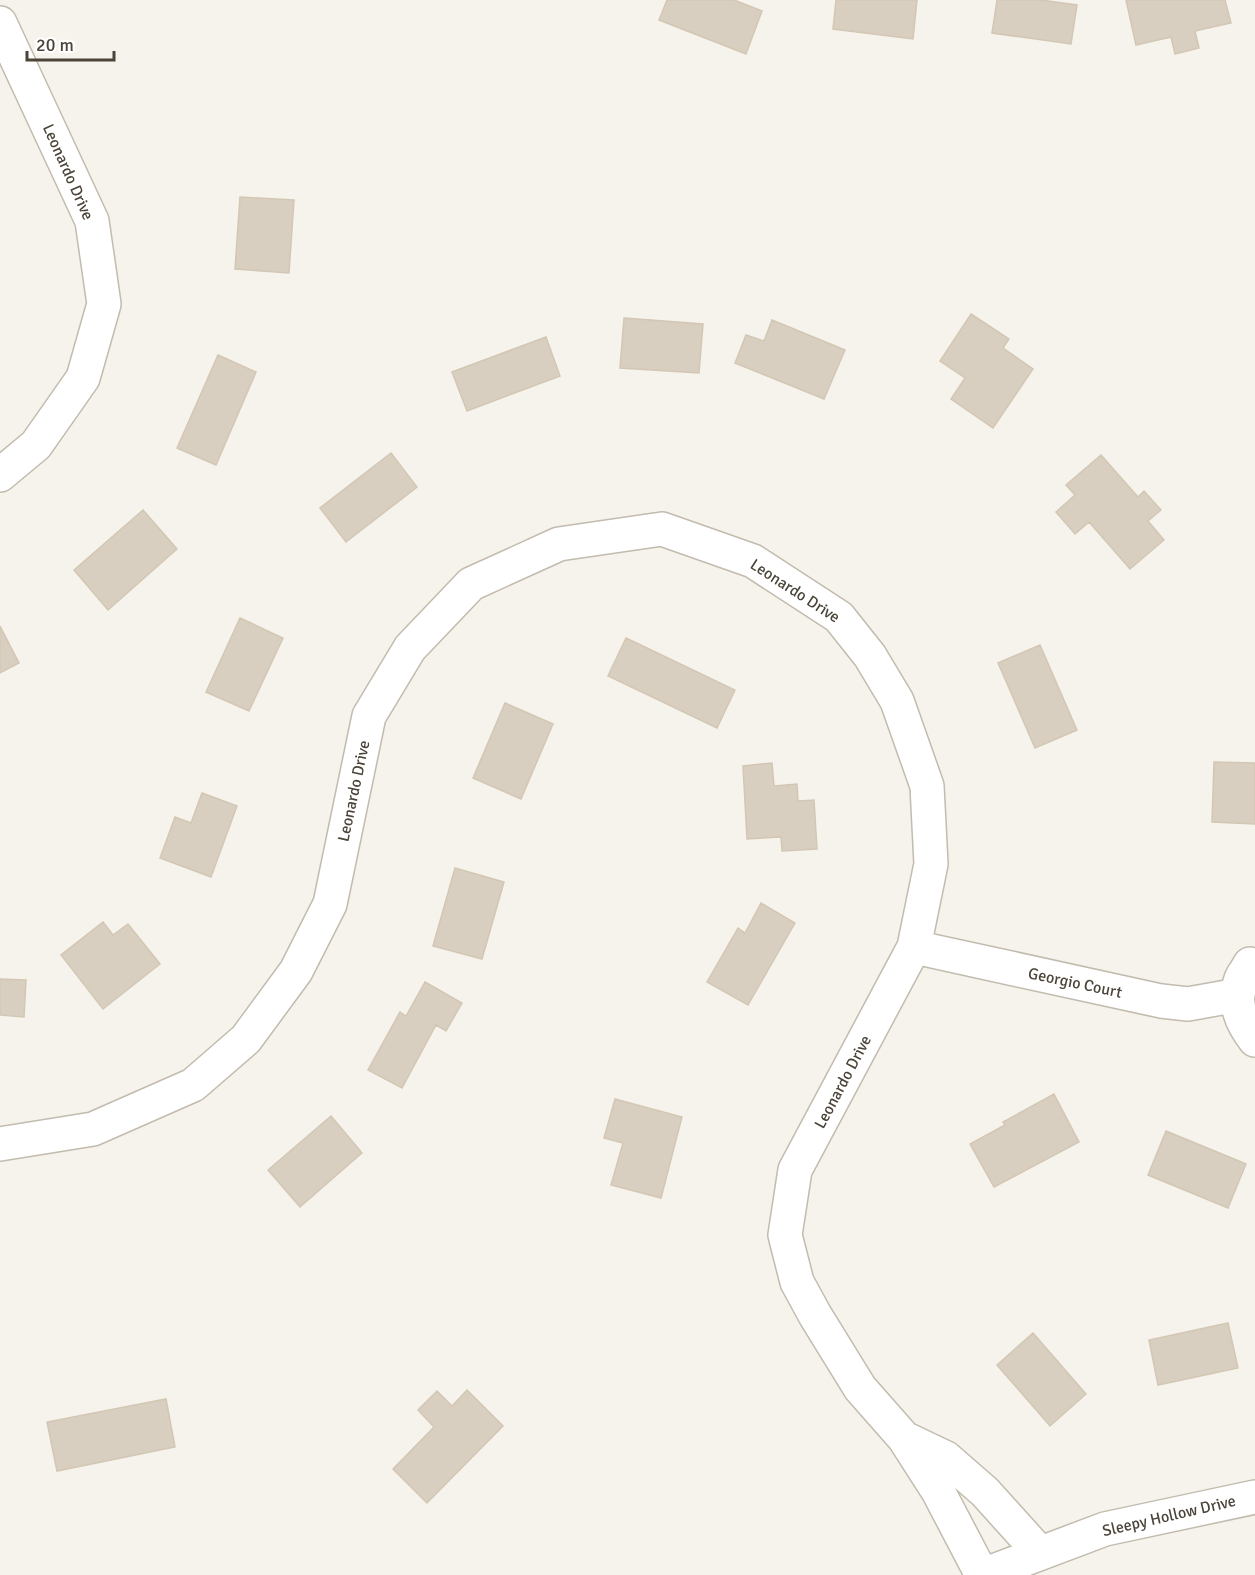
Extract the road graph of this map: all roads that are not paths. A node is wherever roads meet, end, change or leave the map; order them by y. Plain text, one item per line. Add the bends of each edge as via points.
1 (0, 23) edge
2 (0, 475) edge
3 (914, 947) junction
4 (1255, 959) edge
5 (1238, 995) junction
6 (1255, 1040) edge
7 (0, 1144) edge
8 (903, 1438) junction
9 (1255, 1497) edge
10 (1040, 1553) junction
11 (983, 1575) edge

1 - 2 street, Leonardo Drive via 92,221 104,304 83,378 36,445
3 - 5 street, Georgio Court via 1161,1001 1188,1004
3 - 7 street, Leonardo Drive via 931,864 927,786 897,701 870,656 839,617 753,561 662,529 559,544 471,584 410,648 369,716 330,904 296,971 246,1039 193,1085 93,1129
3 - 8 street, Leonardo Drive via 795,1170 785,1235 797,1282 815,1315 860,1388
4 - 5 street via 1241,979
5 - 6 street via 1239,1012
8 - 10 street, Leonardo Drive via 946,1458 985,1492
8 - 11 street, Leonardo Drive via 938,1491
9 - 10 street, Sleepy Hollow Drive via 1105,1529
10 - 11 street, Sleepy Hollow Drive

